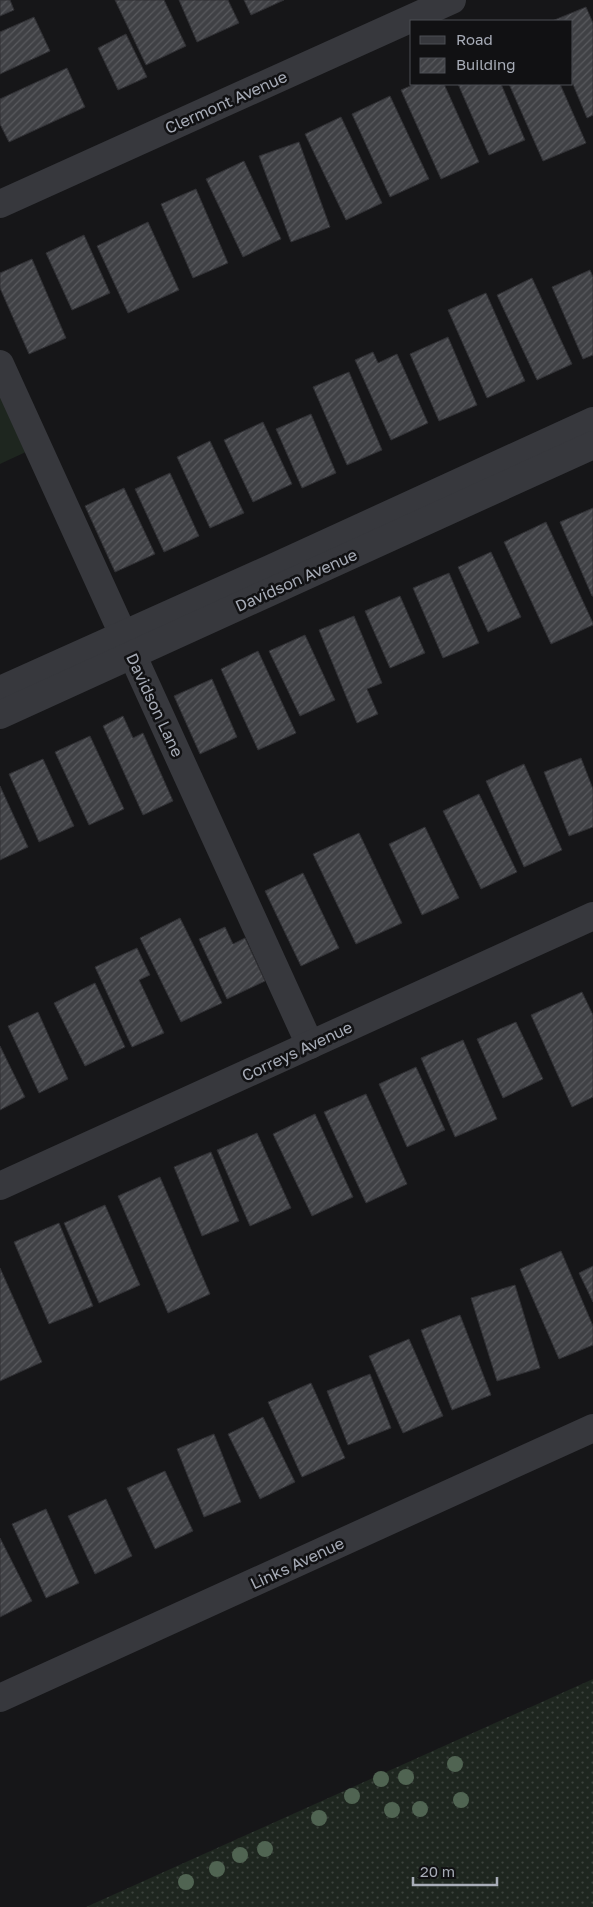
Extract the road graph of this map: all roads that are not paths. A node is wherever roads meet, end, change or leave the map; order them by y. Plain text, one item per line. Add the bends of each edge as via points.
1 (452, 0) edge
2 (0, 204) edge
3 (0, 364) edge
4 (593, 422) edge
5 (593, 445) edge
6 (127, 644) junction
7 (0, 690) edge
8 (0, 715) edge
9 (593, 916) edge
10 (310, 1045) junction
11 (0, 1186) edge
12 (593, 1428) edge
13 (0, 1698) edge

1 - 2 street, Clermont Avenue
3 - 6 street, Davidson Lane
4 - 6 street, Davidson Avenue via 272,568
5 - 6 street, Davidson Avenue
6 - 7 street, Davidson Avenue
6 - 8 street, Davidson Avenue
6 - 10 street, Davidson Lane
9 - 10 street, Correys Avenue
10 - 11 street, Correys Avenue
12 - 13 street, Links Avenue

